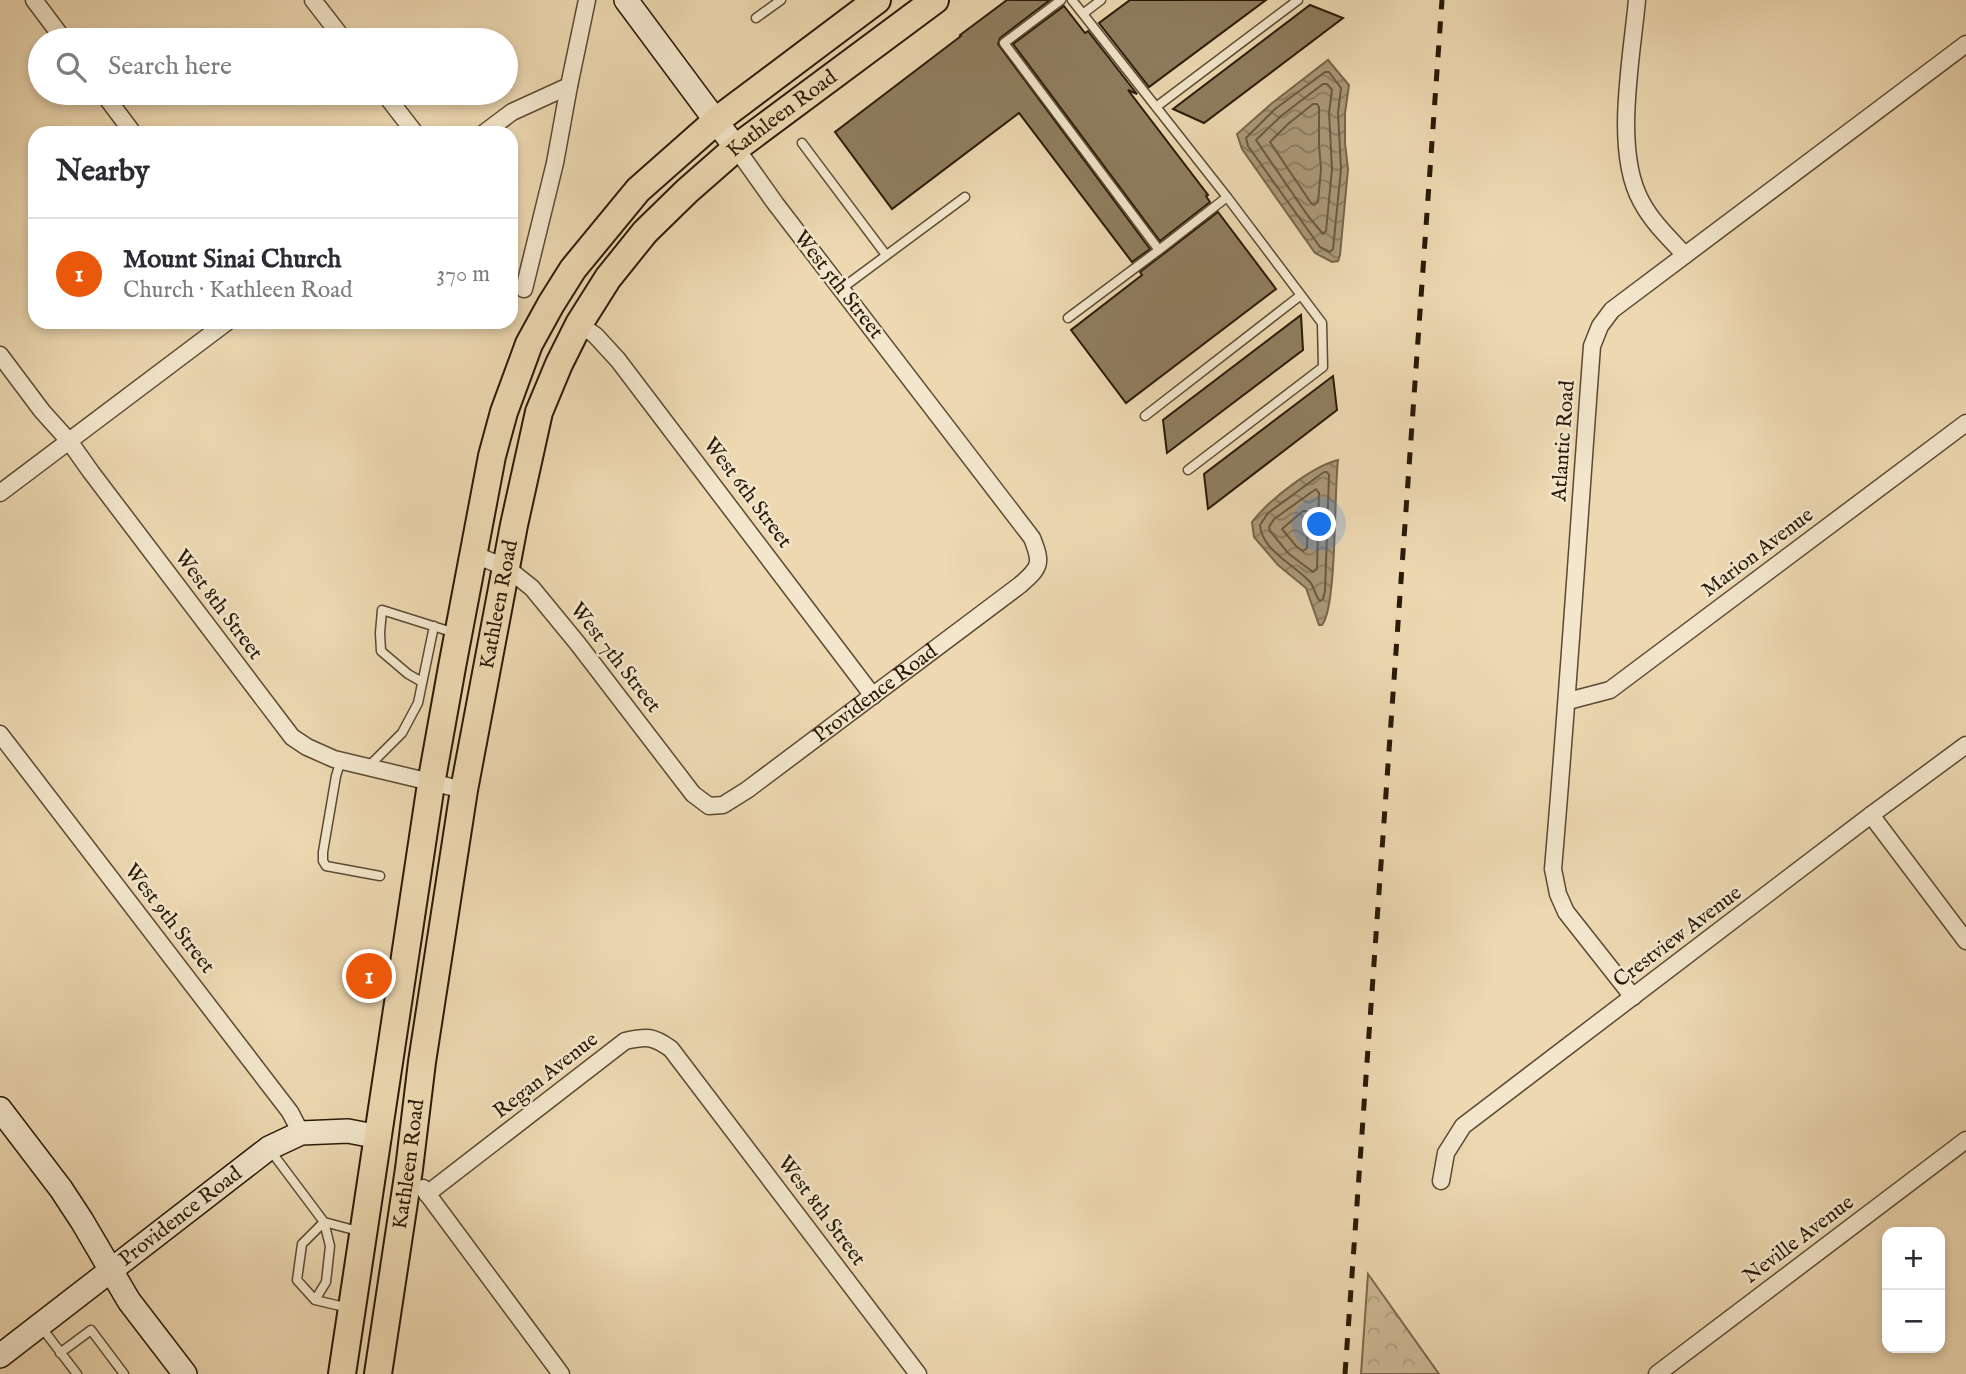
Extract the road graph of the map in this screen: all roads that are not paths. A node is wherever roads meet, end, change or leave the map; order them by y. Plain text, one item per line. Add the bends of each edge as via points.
1 (34, 0) edge
2 (313, 0) edge
3 (587, 0) edge
4 (626, 0) edge
5 (781, 0) edge
6 (877, 0) edge
7 (935, 0) edge
8 (1061, 0) edge
9 (1072, 0) edge
10 (1101, 0) edge
11 (1298, 0) edge
12 (1637, 0) edge
13 (1084, 13) junction
14 (756, 18) dead end
15 (55, 28) edge
16 (335, 28) edge
17 (1966, 44) edge
18 (569, 86) junction
19 (112, 105) edge
20 (393, 105) edge
21 (1156, 107) junction
22 (716, 121) junction
23 (128, 126) edge
24 (410, 126) edge
25 (493, 126) edge
26 (802, 143) dead end
27 (736, 148) junction
28 (965, 197) dead end
29 (1227, 197) junction
30 (1159, 250) junction
31 (886, 255) junction
32 (1685, 255) junction
33 (524, 289) dead end
34 (841, 289) junction
35 (1301, 295) junction
36 (1068, 318) dead end
37 (579, 324) junction
38 (218, 329) edge
39 (0, 355) edge
40 (1145, 416) dead end
41 (1966, 423) edge
42 (69, 441) junction
43 (1188, 470) dead end
44 (0, 493) edge
45 (474, 554) junction
46 (507, 568) junction
47 (1035, 572) joint
48 (446, 630) junction
49 (422, 682) junction
50 (873, 696) junction
51 (1567, 701) junction
52 (418, 703) junction
53 (437, 708) junction
54 (0, 734) edge
55 (1966, 745) edge
56 (341, 761) junction
57 (368, 767) junction
58 (431, 783) junction
59 (464, 790) junction
60 (709, 806) joint
61 (1871, 815) junction
62 (380, 876) dead end
63 (1966, 941) edge
64 (402, 981) junction
65 (1633, 997) junction
66 (690, 1074) joint
67 (0, 1110) edge
68 (301, 1133) junction
69 (379, 1137) junction
70 (1966, 1140) edge
71 (269, 1148) junction
72 (409, 1169) junction
73 (1441, 1181) dead end
74 (427, 1194) junction
75 (324, 1223) junction
76 (364, 1232) junction
77 (111, 1271) junction
78 (315, 1300) junction
79 (352, 1308) junction
80 (40, 1326) junction
81 (60, 1353) junction
82 (0, 1356) edge
83 (181, 1372) edge
84 (77, 1374) edge
85 (124, 1374) edge
86 (342, 1374) edge
87 (378, 1374) edge
88 (561, 1374) edge
89 (918, 1374) edge
90 (1657, 1374) edge

1 - 15 street
2 - 16 street
3 - 18 street
4 - 22 street, West 5th Street
5 - 14 lane
6 - 22 main road, Kathleen Road
7 - 27 main road, Kathleen Road
8 - 30 lane via 1004,43
9 - 13 lane
10 - 13 lane
11 - 21 lane
12 - 32 street via 1626,135 1630,169 1640,199 1655,223
13 - 21 lane
17 - 32 street, Atlantic Road
18 - 25 street via 512,112
18 - 33 street
19 - 23 street
20 - 24 street
21 - 29 lane
22 - 27 street, West 5th Street
22 - 45 main road, Kathleen Road via 638,190 573,269 551,304 529,344 504,412
26 - 31 lane
27 - 34 street, West 5th Street
27 - 37 main road, Kathleen Road via 645,232
28 - 31 lane
29 - 30 lane
29 - 35 lane
30 - 36 lane
31 - 34 lane
32 - 51 street, Atlantic Road via 1612,310 1592,346
34 - 47 street, West 5th Street via 1032,538 1039,556
35 - 40 lane
35 - 43 lane via 1322,323 1323,367
37 - 46 main road, Kathleen Road via 539,412
37 - 50 street, West 6th Street via 618,360
38 - 42 street
39 - 42 street, West 8th Street
41 - 51 street, Marion Avenue via 1610,690
42 - 44 street
42 - 56 street, West 8th Street via 292,737
45 - 46 street, West 7th Street
45 - 48 main road, Kathleen Road
46 - 59 main road, Kathleen Road
46 - 60 street, West 7th Street via 532,588 693,794
47 - 50 street, Providence Road
48 - 49 lane
48 - 49 lane via 382,610 381,651
48 - 53 main road, Kathleen Road
49 - 52 lane
50 - 60 street, Providence Road via 747,790 723,806
51 - 65 street, Atlantic Road via 1553,869 1558,894 1566,912
52 - 53 lane
52 - 57 lane via 402,733
53 - 58 main road, Kathleen Road
54 - 68 street, West 9th Street via 290,1112
55 - 61 street, Crestview Avenue
56 - 57 street, West 8th Street
56 - 62 lane via 323,861 326,866
57 - 58 street, West 8th Street
58 - 59 street, West 8th Street
58 - 64 main road, Kathleen Road
59 - 72 main road, Kathleen Road
61 - 63 street
61 - 65 street, Crestview Avenue
64 - 69 main road, Kathleen Road
64 - 72 main road via 411,1006 392,1134
65 - 73 street, Crestview Avenue via 1463,1126 1447,1153
66 - 74 street, Regan Avenue via 657,1039 625,1041
66 - 89 street, West 8th Street
67 - 77 street via 61,1189
68 - 69 street, Providence Road via 348,1131
68 - 71 street, Providence Road
69 - 76 main road, Kathleen Road
70 - 90 street, Neville Avenue
71 - 75 lane
71 - 77 street, Providence Road
72 - 74 street
72 - 87 main road, Kathleen Road
74 - 88 street
75 - 76 lane
75 - 78 lane via 330,1246 326,1282
75 - 78 lane via 302,1244 297,1280
76 - 79 main road, Kathleen Road
77 - 80 street, Providence Road
77 - 83 street
78 - 79 lane
79 - 86 main road, Kathleen Road
80 - 81 lane
80 - 82 street, Providence Road
81 - 84 lane
81 - 85 lane via 91,1330

